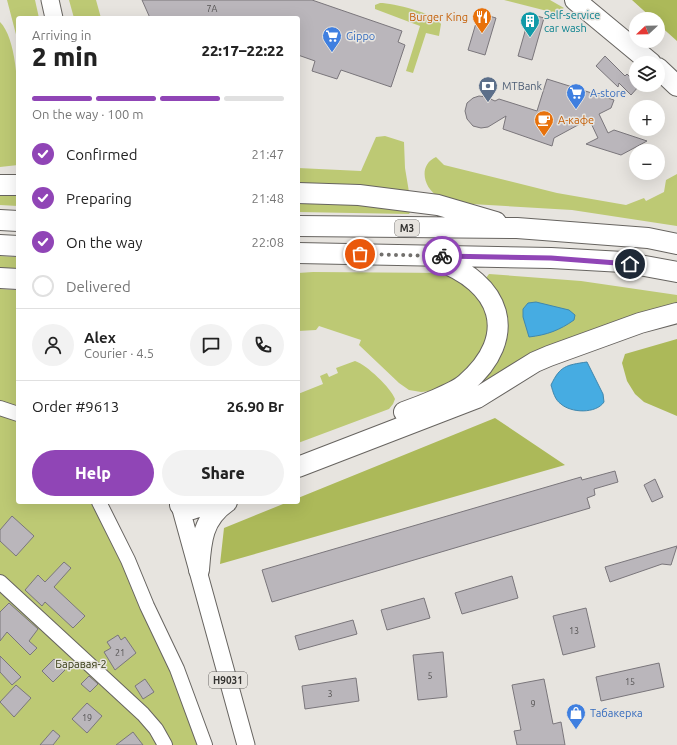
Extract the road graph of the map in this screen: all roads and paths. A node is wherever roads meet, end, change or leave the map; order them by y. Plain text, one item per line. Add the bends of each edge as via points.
1 (50, 0) edge
2 (575, 0) edge
3 (54, 16) edge
4 (643, 56) edge
5 (665, 75) edge
6 (677, 86) edge
7 (0, 185) edge
8 (16, 185) edge
9 (300, 193) edge
10 (0, 220) edge
11 (16, 220) edge
12 (300, 226) edge
13 (517, 228) junction
14 (677, 235) edge
15 (648, 238) junction
16 (677, 244) edge
17 (0, 245) edge
18 (16, 246) edge
19 (300, 253) edge
20 (360, 254) junction
21 (425, 256) junction
22 (300, 264) edge
23 (677, 272) edge
24 (0, 278) edge
25 (16, 279) edge
26 (677, 313) edge
27 (0, 408) edge
28 (16, 413) edge
29 (300, 452) edge
30 (300, 466) edge
31 (100, 504) edge
32 (180, 504) edge
33 (182, 504) edge
34 (207, 504) edge
35 (225, 504) edge
36 (199, 570) junction
37 (0, 582) edge
38 (165, 745) edge
39 (205, 745) edge
40 (246, 745) edge

1 - 3 main road
2 - 4 highway
5 - 6 highway
7 - 8 highway
9 - 13 highway via 359,195 438,205
10 - 11 highway
12 - 13 highway, М3
13 - 15 highway, М3
14 - 15 highway
15 - 16 highway, М3
17 - 18 highway
19 - 20 highway
20 - 21 highway
20 - 22 highway
21 - 23 highway via 623,262
21 - 29 highway via 452,265 477,280 492,299 498,321 497,335 493,350 484,366 464,385 413,409
24 - 25 highway
26 - 30 highway via 640,323 549,356 477,398
27 - 28 street
31 - 39 street via 177,669
32 - 36 main road, Н9031
33 - 34 highway via 192,509
35 - 36 highway via 212,515 207,524
36 - 40 main road, Н9031
37 - 38 street via 144,714

